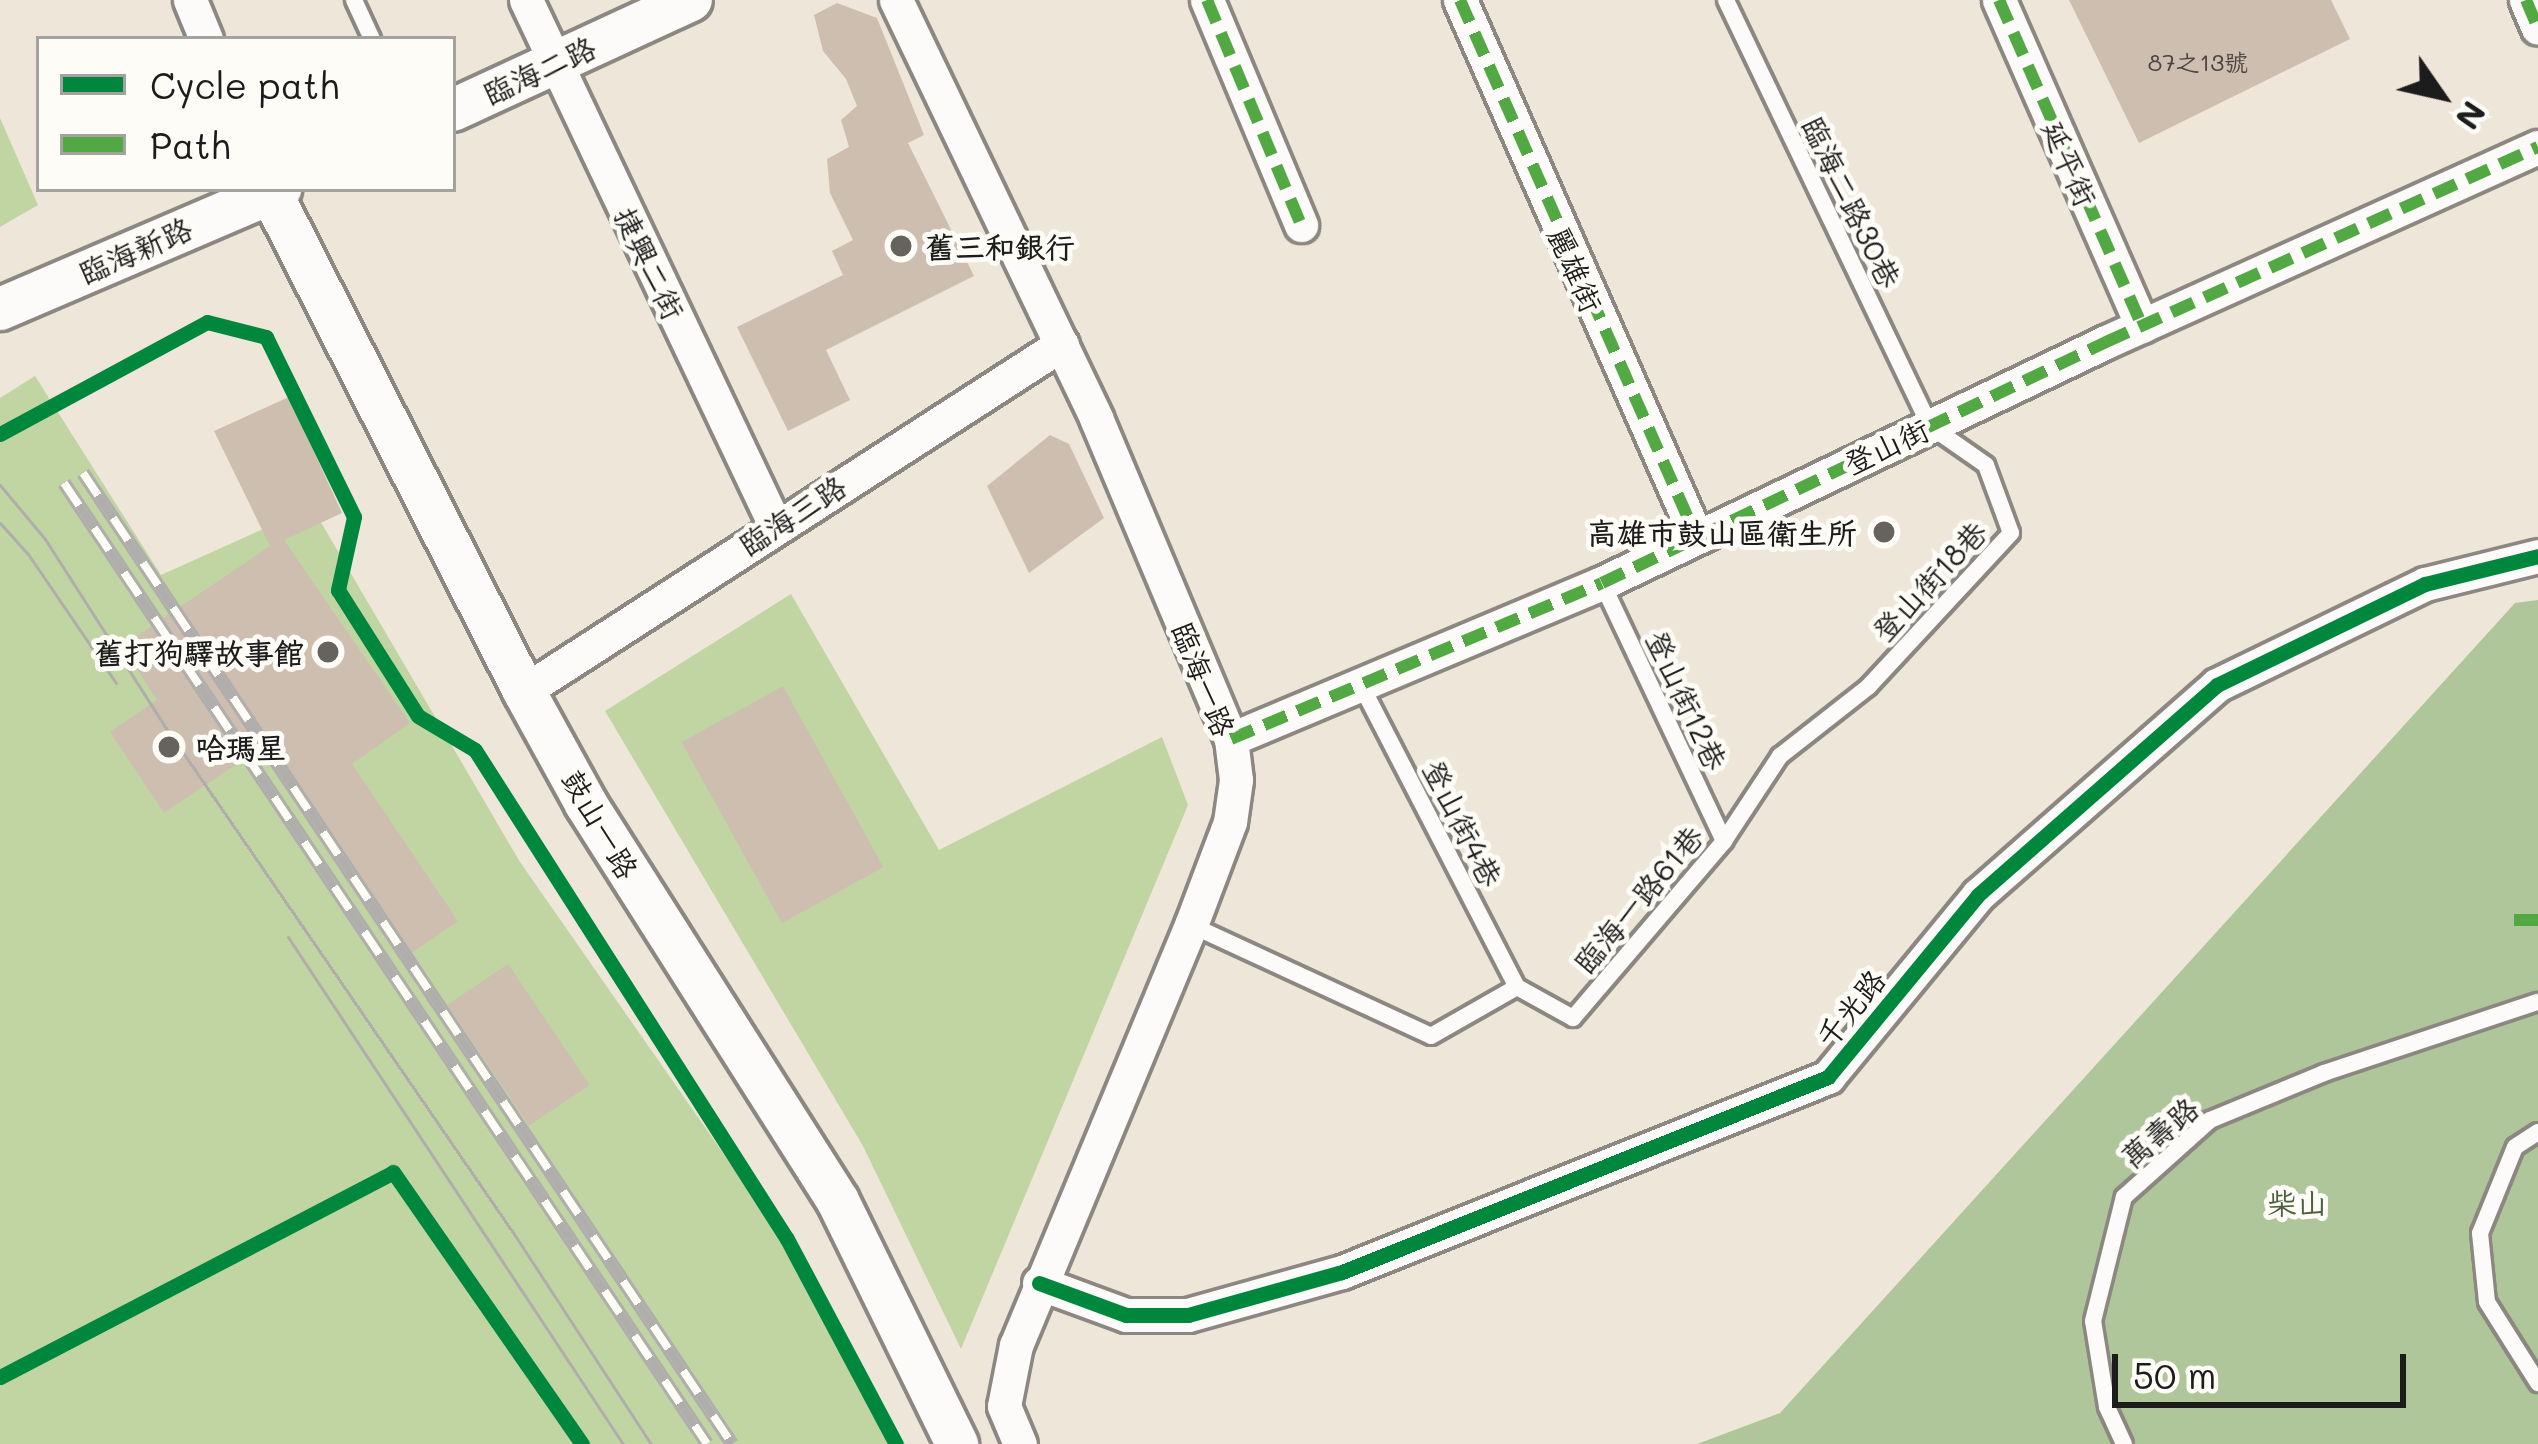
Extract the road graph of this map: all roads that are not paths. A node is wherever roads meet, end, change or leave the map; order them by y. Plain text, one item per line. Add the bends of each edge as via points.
1 (190, 0) edge
2 (354, 0) edge
3 (526, 0) edge
4 (691, 0) edge
5 (896, 0) edge
6 (1207, 0) edge
7 (1460, 0) edge
8 (1726, 0) edge
9 (1999, 0) edge
10 (2526, 0) edge
11 (2538, 28) edge
12 (205, 36) edge
13 (370, 36) edge
14 (555, 64) junction
15 (456, 109) edge
16 (2538, 147) edge
17 (268, 192) edge
18 (274, 192) edge
19 (1301, 225) dead end
20 (0, 309) edge
21 (2142, 326) junction
22 (1062, 344) junction
23 (1930, 426) junction
24 (775, 525) junction
25 (1696, 536) junction
26 (2538, 556) edge
27 (1602, 583) junction
28 (1361, 685) junction
29 (524, 691) junction
30 (1231, 739) junction
31 (1780, 756) joint
32 (1724, 841) junction
33 (1191, 925) junction
34 (1517, 987) junction
35 (2538, 1002) edge
36 (2538, 1132) edge
37 (1040, 1283) junction
38 (2538, 1383) edge
39 (957, 1444) edge
40 (1020, 1444) edge
41 (2124, 1444) edge

1 - 12 street
2 - 13 lane
3 - 14 street, 捷興二街
4 - 14 street, 臨海二路
5 - 22 street, 臨海一路
6 - 19 street
7 - 25 street, 麗雄街
8 - 23 lane, 臨海二路30巷
9 - 21 street, 延平街
10 - 11 street
14 - 15 street, 臨海二路
14 - 24 street, 捷興二街
16 - 21 street, 登山街
17 - 20 street, 臨海新路
18 - 29 street, 鼓山一路
21 - 23 street, 登山街
22 - 24 street, 臨海三路
22 - 30 street, 臨海一路
23 - 25 street, 登山街
23 - 31 lane, 登山街18巷 via 1986,465 2011,532 1868,687
24 - 29 street, 臨海三路
25 - 27 street, 登山街
26 - 37 street, 千光路 via 2425,584 2217,685 1978,896 1828,1077 1342,1272 1188,1315 1126,1315
27 - 28 street, 登山街
27 - 32 lane, 登山街12巷
28 - 30 street, 登山街
28 - 34 lane, 登山街4巷
29 - 39 street, 鼓山一路 via 586,804 838,1201
30 - 33 street, 臨海一路 via 1230,822
31 - 32 lane, 臨海一路61巷
32 - 34 lane, 臨海一路61巷 via 1573,1018
33 - 34 lane via 1431,1036
33 - 37 street, 臨海一路
35 - 41 lane, 萬壽路 via 2210,1120 2124,1196 2093,1321 2107,1407
36 - 38 lane via 2515,1147 2480,1233 2487,1302
37 - 40 street, 臨海一路 via 1004,1406

